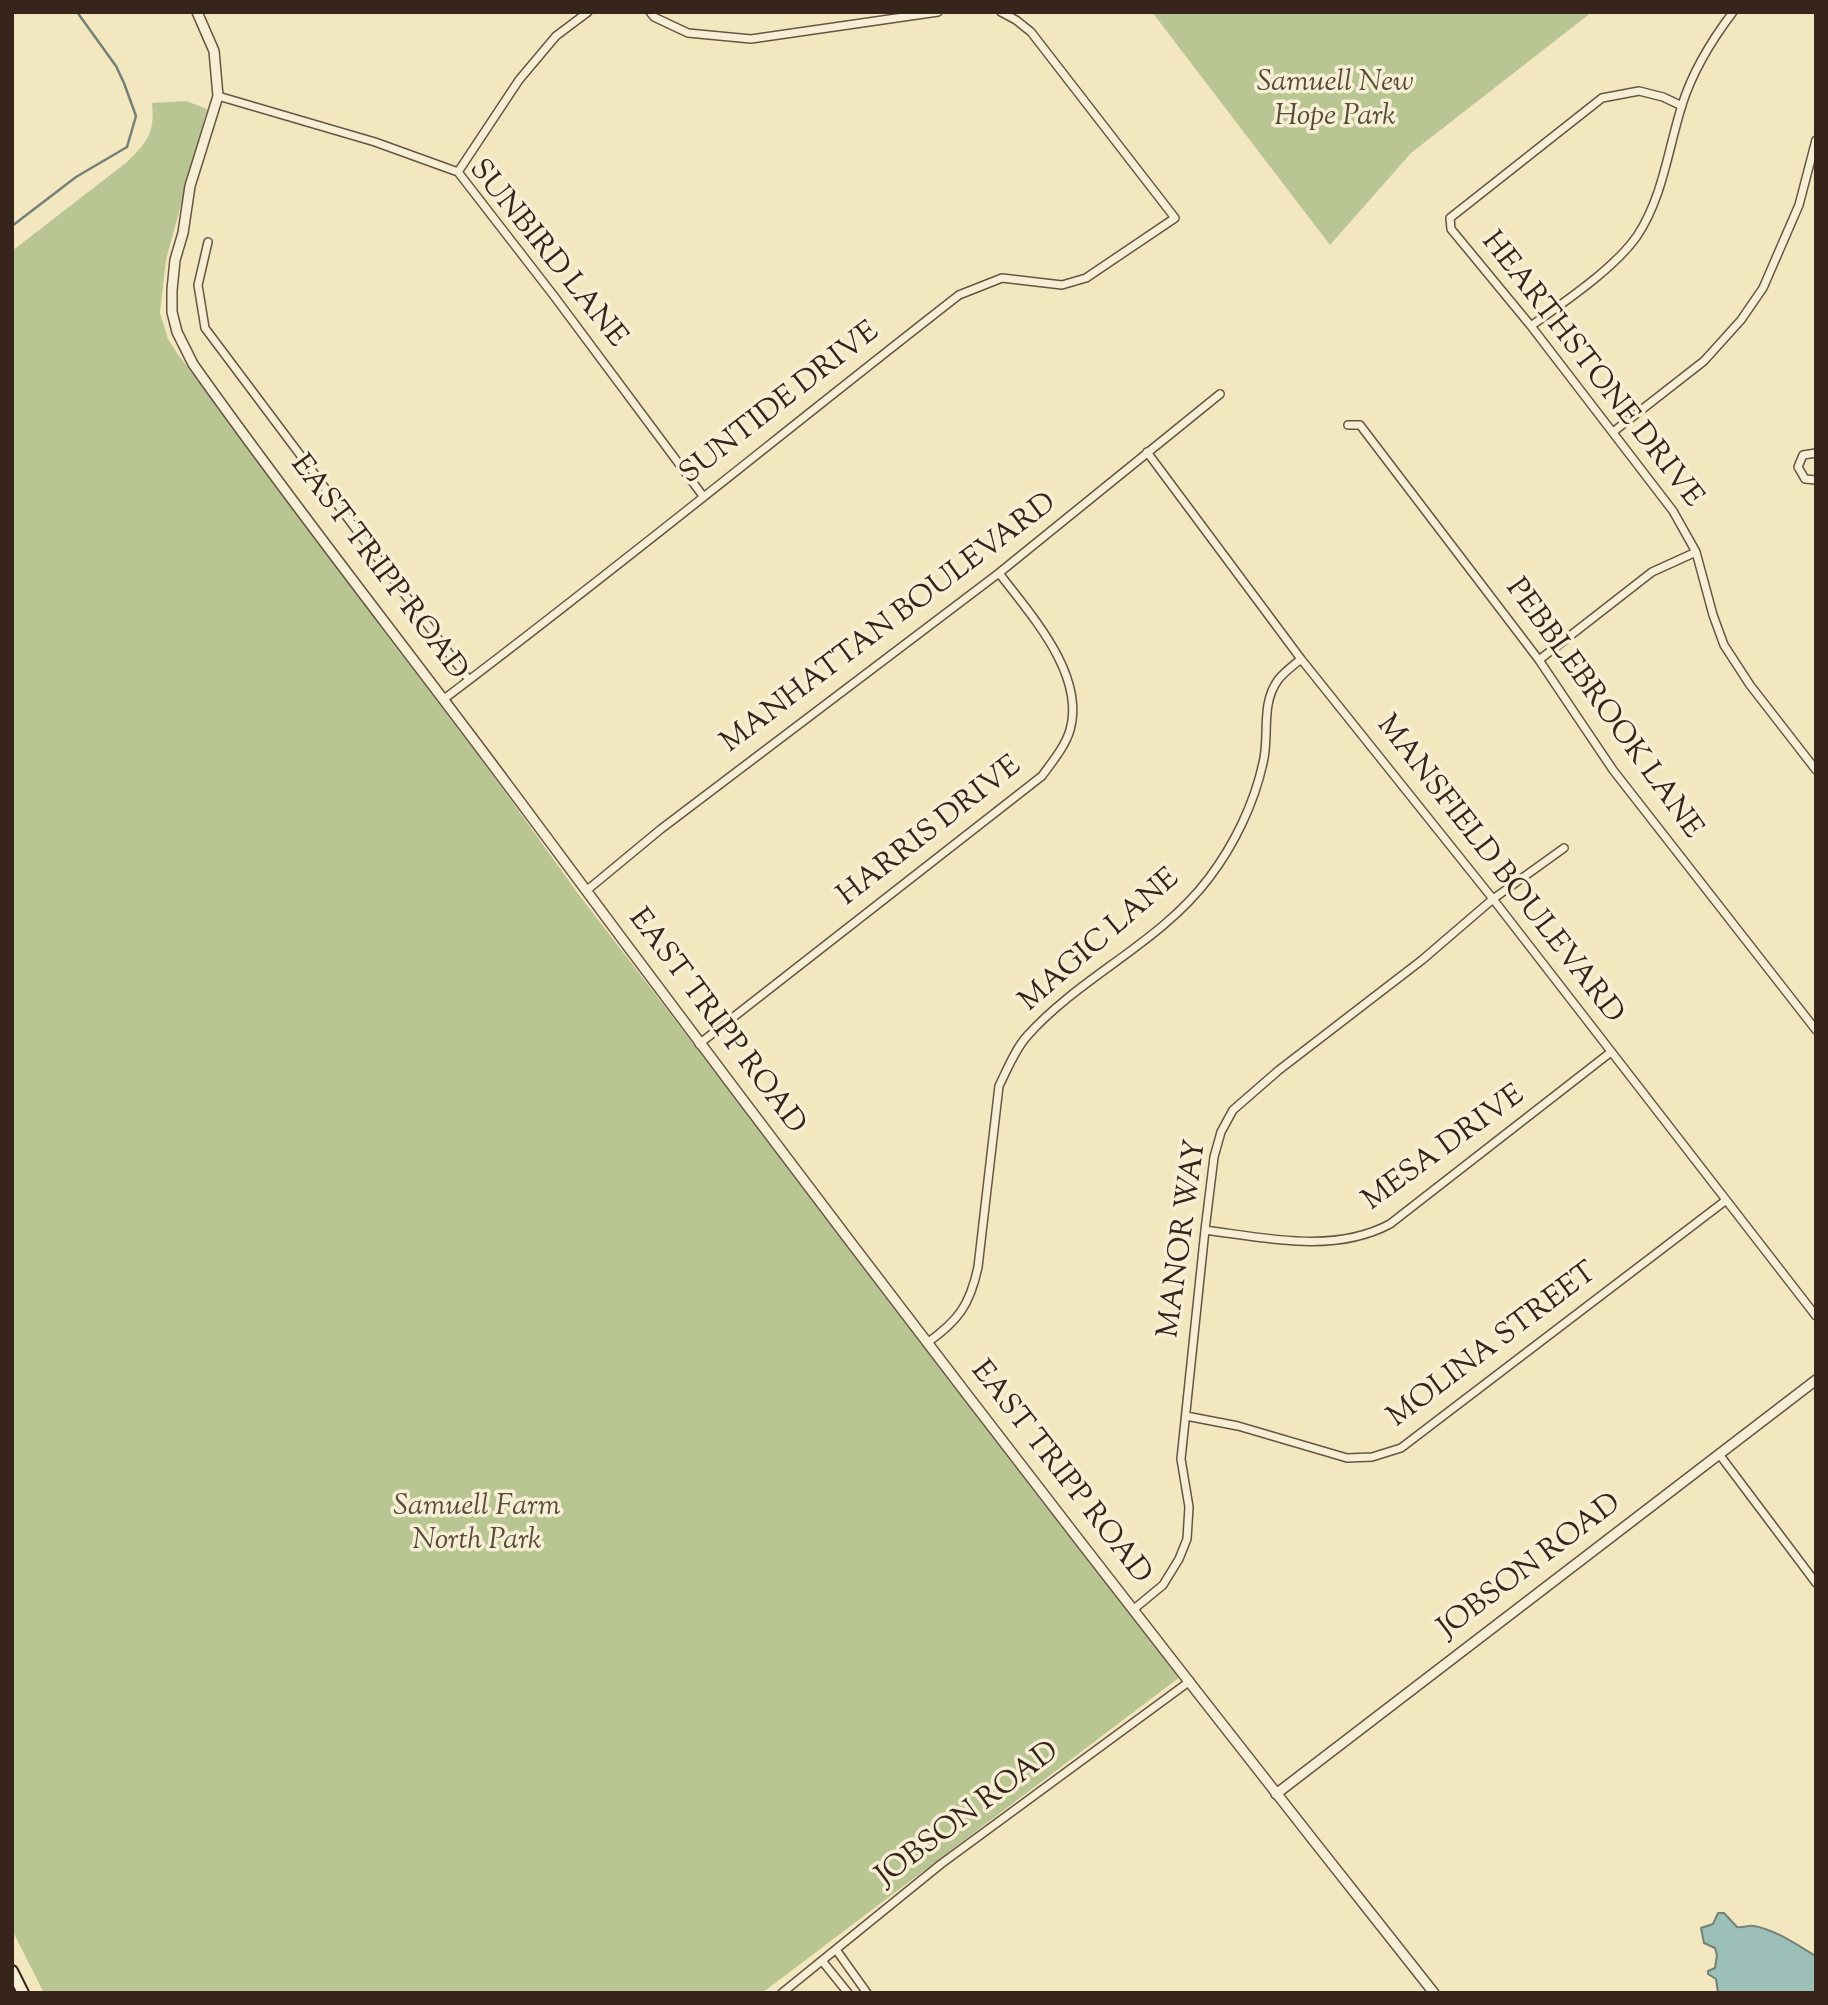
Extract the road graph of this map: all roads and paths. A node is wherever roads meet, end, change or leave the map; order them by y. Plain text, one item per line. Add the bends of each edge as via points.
1 (197, 12) edge
2 (588, 12) edge
3 (650, 12) edge
4 (938, 12) edge
5 (1001, 12) edge
6 (1733, 12) edge
7 (218, 96) junction
8 (1682, 106) junction
9 (1816, 140) edge
10 (458, 172) junction
11 (208, 242) dead end
12 (1531, 326) junction
13 (1220, 394) dead end
14 (1348, 425) dead end
15 (1613, 432) junction
16 (1147, 452) junction
17 (1816, 453) edge
18 (1816, 480) edge
19 (703, 496) junction
20 (1696, 552) junction
21 (999, 573) junction
22 (1301, 659) junction
23 (1539, 660) junction
24 (469, 680) junction
25 (444, 699) junction
26 (1816, 770) edge
27 (1564, 848) dead end
28 (586, 891) junction
29 (1493, 899) junction
30 (1816, 1030) edge
31 (699, 1044) junction
32 (1611, 1052) junction
33 (1725, 1201) junction
34 (1205, 1230) junction
35 (1816, 1316) edge
36 (927, 1343) junction
37 (1816, 1380) edge
38 (1186, 1416) junction
39 (1719, 1454) junction
40 (1816, 1583) edge
41 (1134, 1609) junction
42 (1189, 1681) junction
43 (1276, 1794) junction
44 (836, 1951) junction
45 (823, 1962) junction
46 (12, 1972) edge
47 (23, 1993) edge
48 (782, 1993) edge
49 (848, 1993) edge
50 (867, 1993) edge
51 (1434, 1993) edge

1 - 7 street, EAST TRIPP ROAD via 214,51
2 - 10 street via 556,36 519,80
3 - 4 street via 688,33 751,39
5 - 19 street, SUNTIDE DRIVE via 1031,32 1175,218 1086,278 1062,285 1002,278 959,295
6 - 8 street via 1695,70
7 - 10 street, SUNBIRD LANE via 375,142
7 - 25 street, EAST TRIPP ROAD via 190,186 175,260 172,313 177,332 212,391
8 - 12 street via 1659,192 1636,236 1610,264
8 - 12 street, HEARTHSTONE DRIVE via 1639,91 1602,98 1450,218 1451,229
9 - 15 street via 1799,205 1763,288 1741,320 1704,361
10 - 19 street, SUNBIRD LANE
11 - 24 street via 198,285 205,328
12 - 15 street, HEARTHSTONE DRIVE
13 - 16 street, MANHATTAN BOULEVARD
14 - 23 street, PEBBLEBROOK LANE via 1360,425
15 - 20 street, HEARTHSTONE DRIVE via 1673,512
16 - 21 street, MANHATTAN BOULEVARD
16 - 22 street, MANSFIELD BOULEVARD
17 - 18 street via 1803,455 1798,467 1805,479
19 - 24 street, SUNTIDE DRIVE
20 - 23 street via 1652,572
20 - 26 street, HEARTHSTONE DRIVE via 1724,645
21 - 28 street, MANHATTAN BOULEVARD
21 - 31 street, HARRIS DRIVE via 1057,653 1071,712 1070,730 1059,752 1042,776
22 - 29 street, MANSFIELD BOULEVARD
22 - 36 street, MAGIC LANE via 1272,689 1264,761 1254,792 1234,840 1208,879 1174,916 1026,1037 1007,1070 999,1086 973,1292 950,1327
23 - 30 street, PEBBLEBROOK LANE via 1613,770
24 - 25 street, SUNTIDE DRIVE
25 - 28 street, EAST TRIPP ROAD
27 - 29 street, MANOR WAY
28 - 31 street, EAST TRIPP ROAD
29 - 32 street, MANSFIELD BOULEVARD
29 - 34 street, MANOR WAY via 1233,1110 1213,1157
31 - 36 street, EAST TRIPP ROAD
32 - 33 street, MANSFIELD BOULEVARD
32 - 34 street, MESA DRIVE via 1374,1232 1333,1242
33 - 35 street, MANSFIELD BOULEVARD
33 - 38 street, MOLINA STREET via 1401,1448 1372,1457 1347,1458
34 - 38 street, MANOR WAY
36 - 41 street, EAST TRIPP ROAD
37 - 39 street, JOBSON ROAD
38 - 41 street, MANOR WAY via 1181,1459 1189,1507 1187,1539 1163,1585
39 - 40 street
39 - 43 street, JOBSON ROAD
41 - 42 street, EAST TRIPP ROAD
42 - 43 street, EAST TRIPP ROAD
42 - 44 street, JOBSON ROAD via 942,1864
43 - 51 street, EAST TRIPP ROAD
44 - 45 street, JOBSON ROAD
44 - 50 street
45 - 48 street, JOBSON ROAD
45 - 49 street
46 - 47 main road

